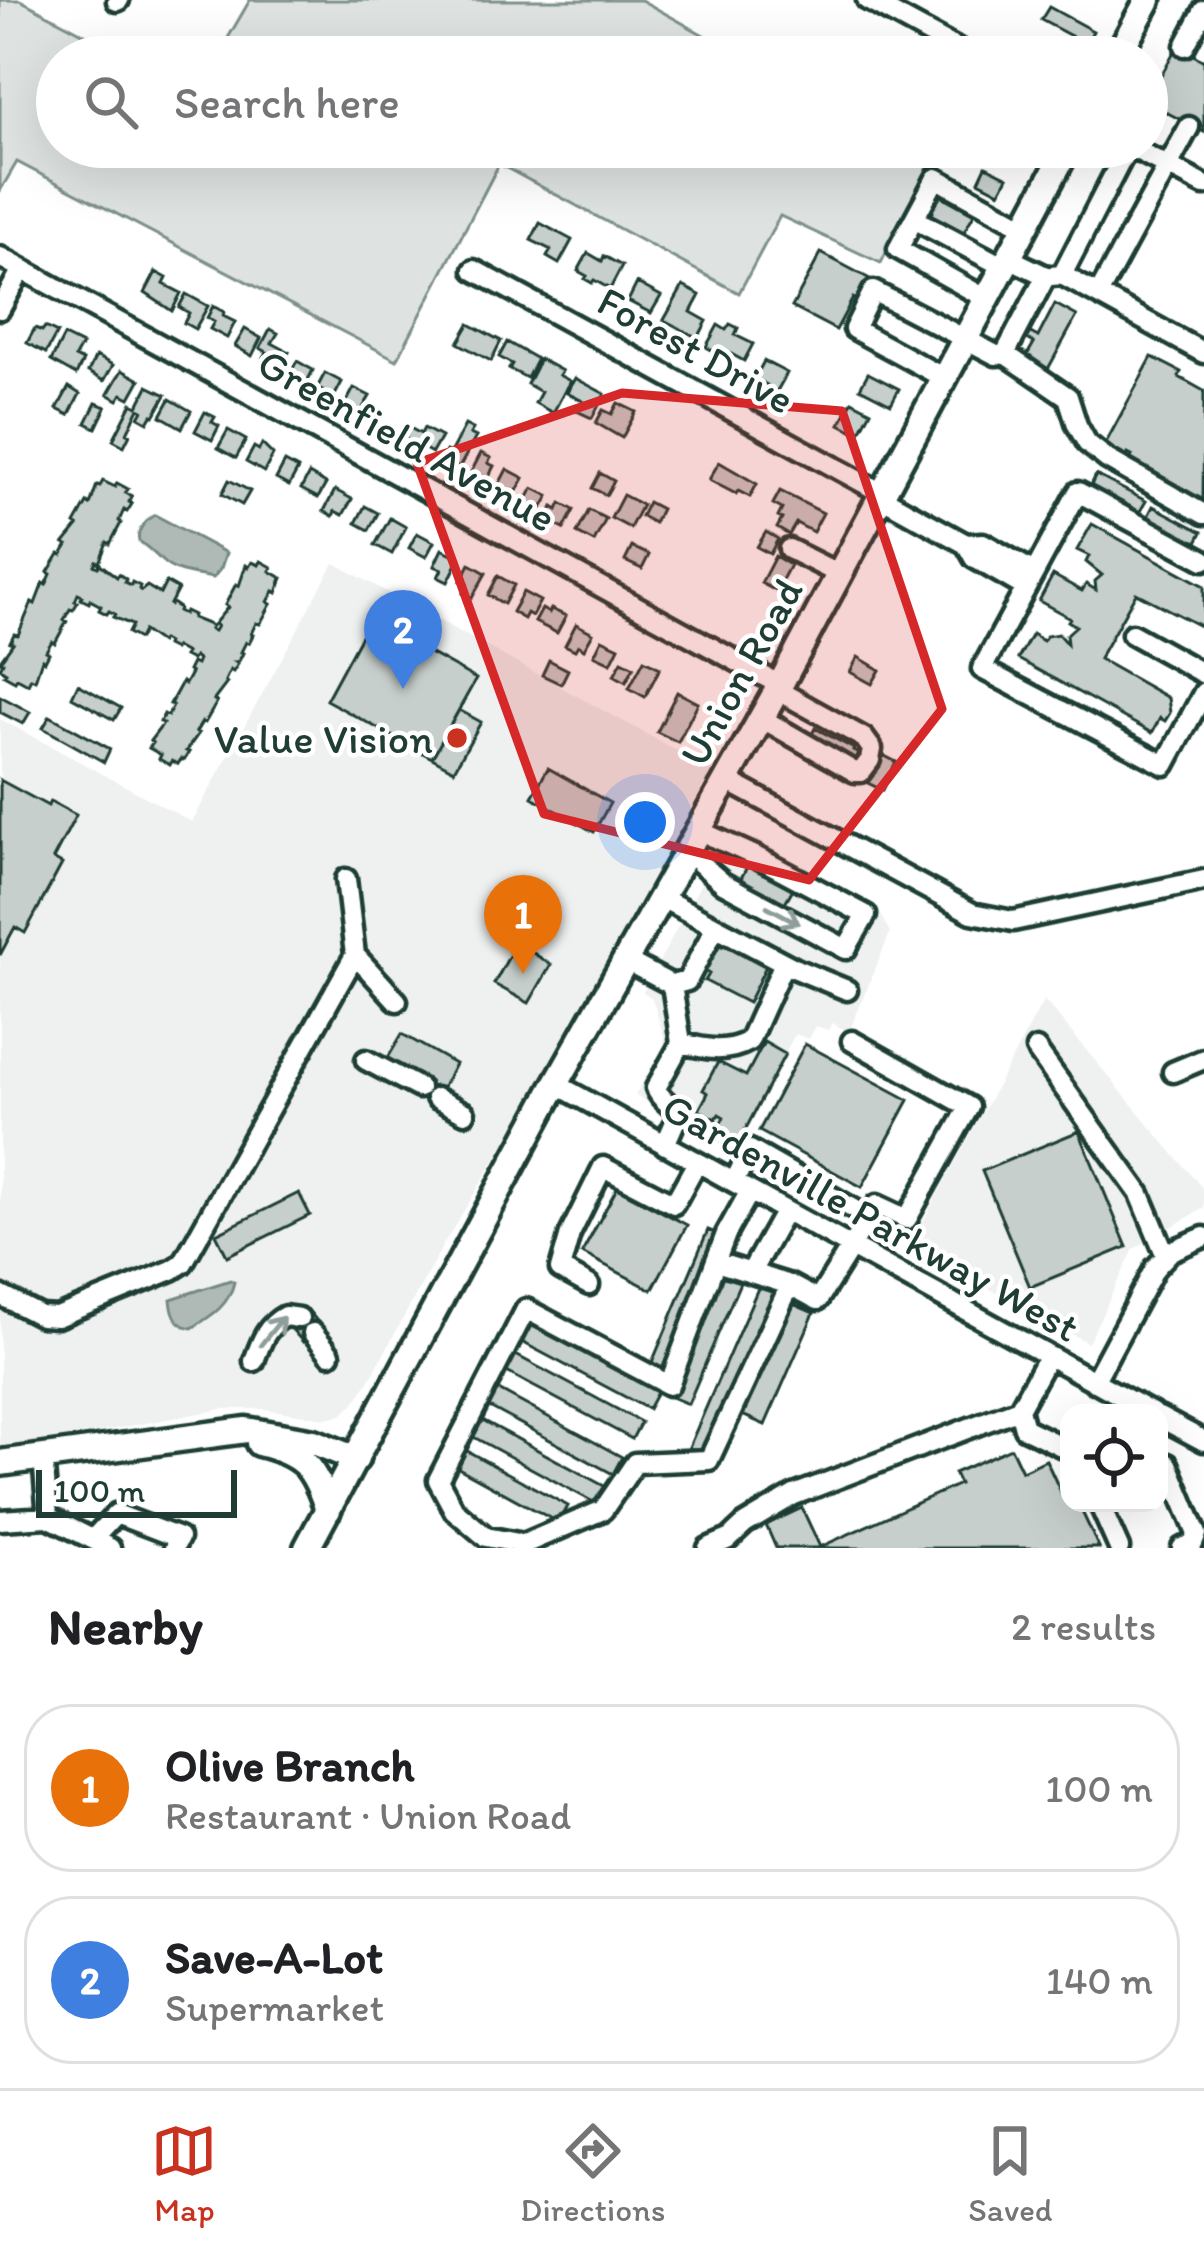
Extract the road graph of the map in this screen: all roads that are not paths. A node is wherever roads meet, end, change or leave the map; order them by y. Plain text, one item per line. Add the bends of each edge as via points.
1 (866, 0) edge
2 (1148, 0) edge
3 (1204, 10) edge
4 (933, 36) edge
5 (1128, 36) edge
6 (1185, 46) dead end
7 (1189, 127) dead end
8 (1168, 166) joint
9 (1057, 168) edge
10 (1118, 168) edge
11 (1167, 168) edge
12 (1204, 185) edge
13 (914, 219) junction
14 (1025, 227) junction
15 (0, 257) edge
16 (1006, 262) junction
17 (22, 269) junction
18 (474, 269) dead end
19 (1054, 276) junction
20 (1098, 295) junction
21 (987, 299) junction
22 (0, 309) edge
23 (965, 339) junction
24 (1204, 353) edge
25 (1005, 354) junction
26 (944, 378) junction
27 (882, 495) junction
28 (1204, 514) edge
29 (789, 549) dead end
30 (1204, 560) edge
31 (839, 574) junction
32 (1030, 580) junction
33 (1132, 634) dead end
34 (1204, 674) edge
35 (778, 687) junction
36 (1204, 692) edge
37 (761, 718) junction
38 (726, 780) junction
39 (692, 841) junction
40 (346, 879) dead end
41 (1204, 880) edge
42 (660, 897) junction
43 (715, 928) junction
44 (355, 956) junction
45 (625, 959) junction
46 (784, 963) junction
47 (672, 985) junction
48 (848, 990) dead end
49 (397, 1001) dead end
50 (852, 1041) dead end
51 (681, 1043) junction
52 (1036, 1049) dead end
53 (1204, 1059) edge
54 (366, 1060) dead end
55 (1172, 1072) dead end
56 (556, 1084) junction
57 (464, 1114) dead end
58 (664, 1144) junction
59 (697, 1162) junction
60 (741, 1187) junction
61 (785, 1211) junction
62 (869, 1218) junction
63 (1204, 1237) edge
64 (850, 1246) junction
65 (1166, 1256) junction
66 (716, 1262) junction
67 (751, 1272) junction
68 (589, 1285) dead end
69 (790, 1285) junction
70 (0, 1295) edge
71 (330, 1354) dead end
72 (1048, 1356) junction
73 (254, 1361) dead end
74 (1094, 1382) junction
75 (1115, 1393) junction
76 (1110, 1404) edge
77 (1135, 1404) edge
78 (1019, 1409) junction
79 (1168, 1422) edge
80 (222, 1434) junction
81 (1204, 1441) edge
82 (1060, 1446) edge
83 (43, 1456) junction
84 (356, 1459) junction
85 (0, 1463) edge
86 (1168, 1464) edge
87 (328, 1510) junction
88 (1103, 1512) edge
89 (48, 1517) junction
90 (0, 1520) edge
91 (102, 1544) edge
92 (174, 1548) edge
93 (307, 1548) edge
94 (708, 1548) edge
95 (1119, 1548) edge
96 (1182, 1548) edge

1 - 4 street
2 - 5 main road
3 - 6 street
7 - 8 street
8 - 12 street
9 - 14 main road, Union Road
10 - 19 street
11 - 20 street
13 - 14 street via 936,178
13 - 16 street
13 - 21 street via 898,249
14 - 16 main road, Union Road
15 - 17 street, Greenfield Avenue
16 - 19 street
16 - 21 main road, Union Road
17 - 22 street
17 - 35 street, Greenfield Avenue
18 - 27 street, Forest Drive
19 - 20 street
19 - 25 street
20 - 24 street
21 - 23 main road, Union Road
23 - 25 street
23 - 26 main road, Union Road
23 - 26 street via 873,291 854,329
25 - 28 street via 1068,397 1077,425 1108,459
26 - 27 main road, Union Road
27 - 31 main road, Union Road
27 - 32 street, Forest Drive via 966,544 982,543
29 - 31 street
30 - 32 street via 1078,491
31 - 35 main road, Union Road
32 - 36 street via 982,669 1165,765
33 - 34 street
35 - 37 main road, Union Road
35 - 37 street, Greenfield Avenue via 864,738 870,760 855,772
37 - 38 main road, Union Road
38 - 39 main road, Union Road
38 - 41 street via 972,913 1013,921
39 -> 39 street via 723,883 847,949 866,915 755,856
39 - 42 main road, Union Road
40 - 44 street
42 - 43 street
42 - 45 main road, Union Road
43 - 46 street
43 - 47 street via 687,981
44 - 49 street
44 - 70 street via 183,1263 57,1317
45 - 47 street
45 - 56 main road, Union Road
46 - 48 street
46 - 51 street via 744,1045 714,1051
47 - 51 street
50 - 62 street via 968,1107 907,1219 877,1205
51 - 58 street via 656,1088 678,1115
52 - 65 street via 1140,1194
53 - 55 street
54 - 57 street
56 - 58 street, Gardenville Parkway West
56 - 84 main road, Union Road
58 - 59 street, Gardenville Parkway West
59 - 60 street, Gardenville Parkway West
59 - 68 street via 674,1204 603,1167 560,1269
60 - 61 street, Gardenville Parkway West
60 - 62 street via 750,1150
60 - 66 street
61 - 64 street, Gardenville Parkway West
61 - 67 street
62 - 64 street
63 - 65 street
64 - 69 street via 818,1300
64 - 72 street, Gardenville Parkway West
65 - 74 street
66 - 67 street
66 - 69 street via 669,1385 526,1310 438,1480 454,1510 486,1537 524,1544 603,1510 635,1463 709,1460
67 - 69 street
73 -> 71 street via 265,1334 285,1316
72 - 74 street, Gardenville Parkway West
72 - 78 street
74 - 75 street, Gardenville Parkway West
75 - 76 street
75 - 77 street, Gardenville Parkway West
78 - 82 street via 1024,1428
78 - 94 street via 794,1495
79 - 81 street, Gardenville Parkway West
80 - 83 main road
80 - 84 main road via 293,1437
80 - 87 main road via 304,1462
83 - 85 main road
83 - 89 street
84 - 87 main road, Union Road
86 - 96 street via 1198,1534
87 - 93 main road, Union Road
88 - 95 street
89 - 90 street
89 - 91 street
91 - 92 street via 116,1514 179,1538

